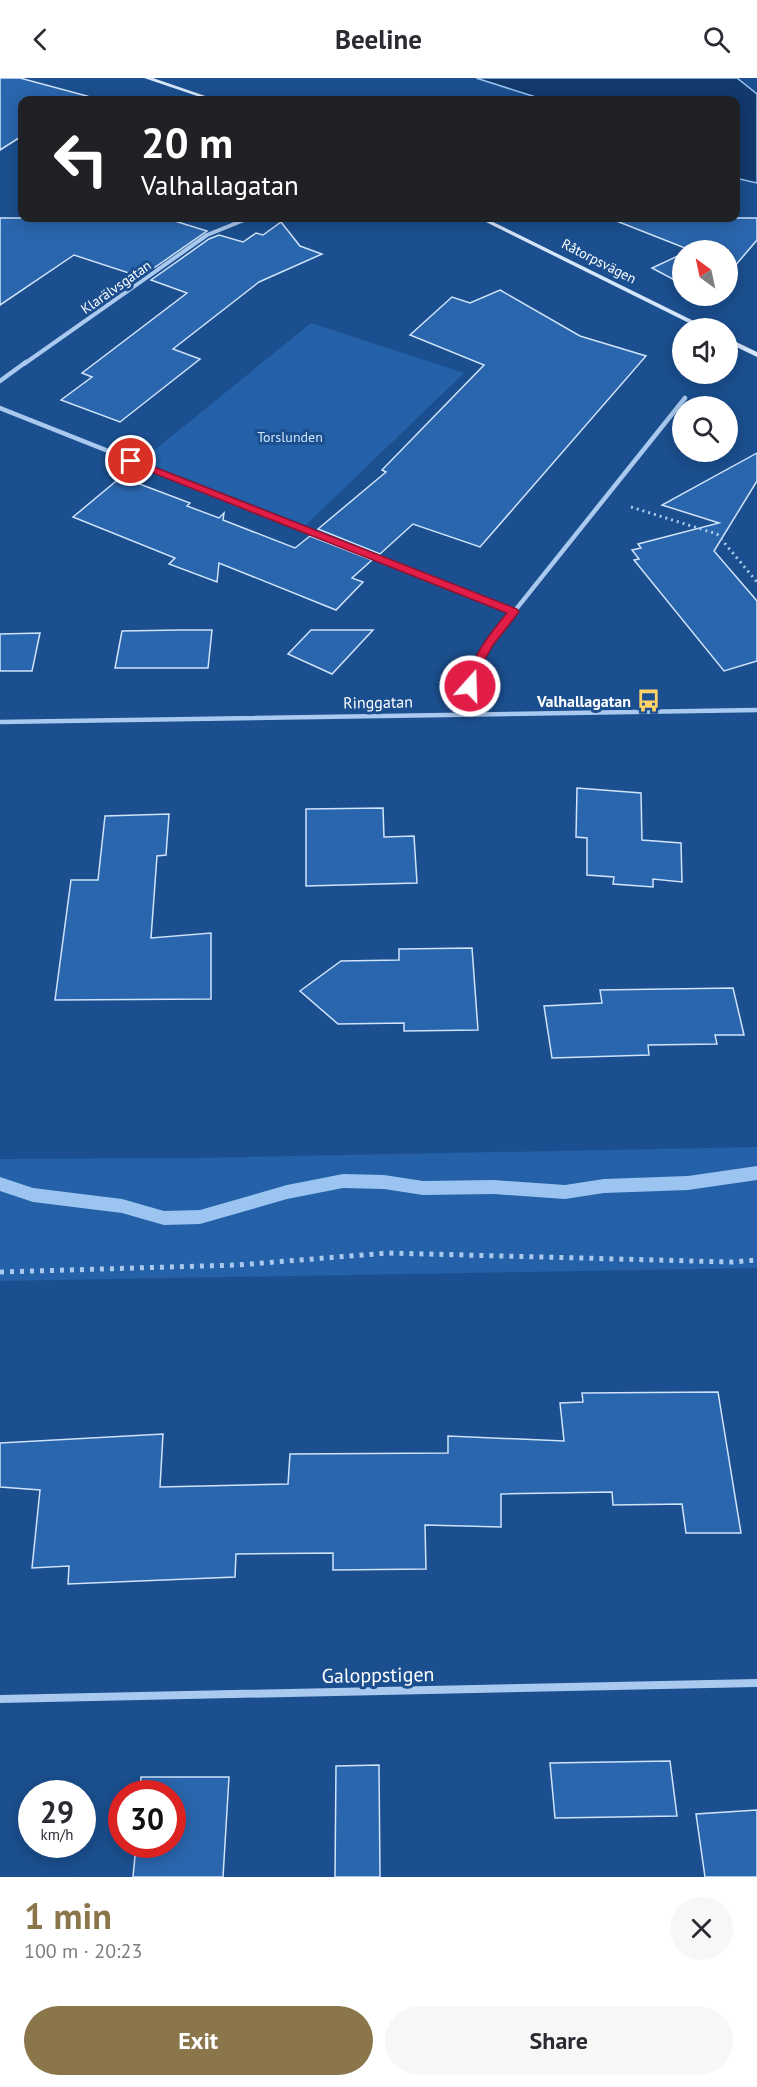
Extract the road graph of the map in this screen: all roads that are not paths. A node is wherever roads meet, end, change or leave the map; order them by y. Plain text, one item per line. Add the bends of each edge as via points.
1 (147, 78) edge
2 (202, 96) edge
3 (239, 222) edge
4 (489, 222) edge
5 (684, 318) edge
6 (738, 345) edge
7 (757, 355) edge
8 (0, 381) edge
9 (0, 408) edge
10 (672, 414) edge
11 (514, 612) junction
12 (757, 710) edge
13 (472, 714) junction
14 (0, 722) edge
15 (757, 1683) edge
16 (0, 1699) edge

1 - 2 street
3 - 8 street, Klarälvsgatan via 207,235
4 - 5 street, Råtorpsvägen
6 - 7 street
9 - 11 street
10 - 11 street
11 - 13 street via 475,666 470,686
12 - 13 street, Ringgatan
13 - 14 street, Ringgatan
15 - 16 street, Galoppstigen

